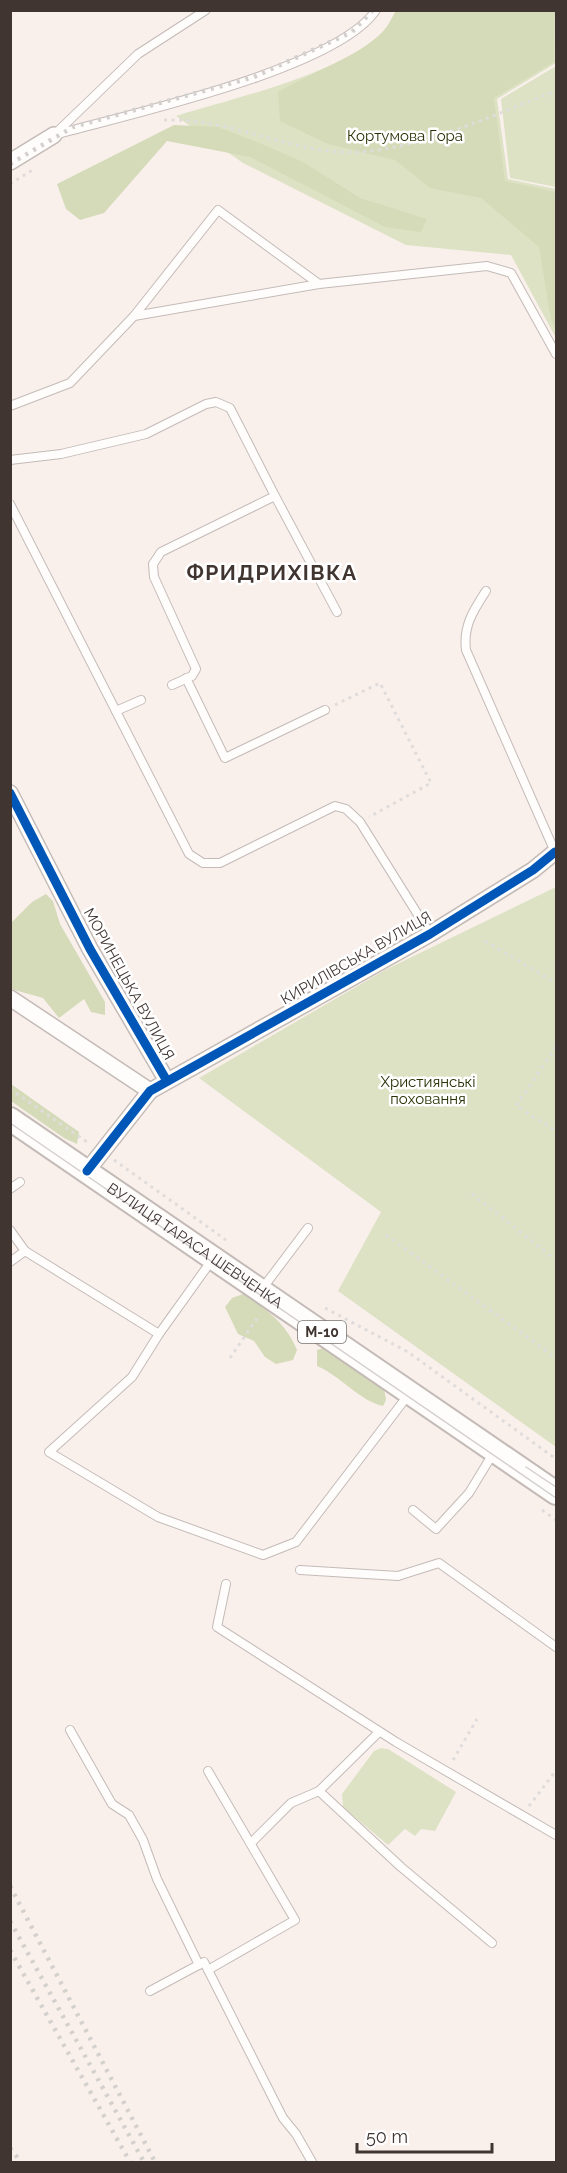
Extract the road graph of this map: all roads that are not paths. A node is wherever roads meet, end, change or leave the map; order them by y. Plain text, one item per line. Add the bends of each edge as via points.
1 (206, 10) edge
2 (376, 10) edge
3 (54, 135) junction
4 (10, 162) edge
5 (319, 284) junction
6 (134, 316) junction
7 (556, 354) edge
8 (10, 406) edge
9 (10, 460) edge
10 (275, 496) junction
11 (10, 504) edge
12 (486, 591) dead end
13 (337, 612) dead end
14 (186, 678) junction
15 (172, 685) dead end
16 (141, 700) dead end
17 (325, 710) road end
18 (116, 711) junction
19 (10, 793) edge
20 (556, 852) edge
21 (430, 934) junction
22 (10, 998) edge
23 (167, 1081) junction
24 (150, 1091) junction
25 (10, 1119) edge
26 (87, 1171) junction
27 (20, 1182) dead end
28 (10, 1189) edge
29 (308, 1228) dead end
30 (10, 1230) edge
31 (25, 1251) junction
32 (214, 1258) junction
33 (10, 1262) edge
34 (261, 1301) junction
35 (159, 1334) junction
36 (410, 1392) junction
37 (495, 1451) junction
38 (549, 1502) edge
39 (412, 1510) dead end
40 (300, 1570) dead end
41 (226, 1584) dead end
42 (556, 1647) edge
43 (70, 1730) dead end
44 (379, 1732) junction
45 (208, 1771) dead end
46 (319, 1791) junction
47 (556, 1834) edge
48 (251, 1843) junction
49 (492, 1943) dead end
50 (199, 1965) junction
51 (208, 1970) junction
52 (150, 1990) dead end
53 (312, 2163) edge

1 - 3 lane via 138,54
2 - 3 lane via 354,34 267,73 230,87
3 - 4 street
5 - 6 lane
5 - 6 lane via 218,210
5 - 7 lane via 487,266 511,273
6 - 8 lane via 70,383
9 - 10 lane via 61,454 146,434 216,402 230,408
10 - 13 lane
10 - 14 lane via 160,552 153,564 154,577 195,665 195,673
11 - 18 lane
12 - 20 lane via 467,622 466,650
14 - 15 lane
14 - 17 lane via 225,758
16 - 18 lane
18 - 21 lane via 189,854 203,863 220,863 335,806 346,809 360,822
19 - 23 street, МОРИНЕЦЬКА ВУЛИЦЯ via 90,949
20 - 21 street, КИРИЛІВСЬКА ВУЛИЦЯ
21 - 23 street, КИРИЛІВСЬКА ВУЛИЦЯ
22 - 24 street
23 - 24 street, МОРИНЕЦЬКА ВУЛИЦЯ
24 - 26 street, МОРИНЕЦЬКА ВУЛИЦЯ
25 - 26 main road, ВУЛИЦЯ ТАРАСА ШЕВЧЕНКА / М-10
26 - 32 main road, ВУЛИЦЯ ТАРАСА ШЕВЧЕНКА / М-10
27 - 28 lane
29 - 34 lane
30 - 31 lane
31 - 33 lane
31 - 35 lane
32 - 34 main road, ВУЛИЦЯ ТАРАСА ШЕВЧЕНКА / М-10
32 - 35 lane
34 - 36 main road, ВУЛИЦЯ ТАРАСА ШЕВЧЕНКА / М-10
35 - 36 lane via 132,1377 49,1452 158,1517 263,1555 296,1542
36 - 37 main road, ВУЛИЦЯ ТАРАСА ШЕВЧЕНКА / М-10
37 - 38 main road, ВУЛИЦЯ ТАРАСА ШЕВЧЕНКА / М-10
37 - 39 lane via 470,1493 436,1529
40 - 42 lane via 398,1576 439,1563
41 - 44 lane via 217,1627
43 - 50 lane via 112,1804 129,1815
44 - 46 lane
44 - 47 lane
45 - 48 lane
46 - 48 lane via 291,1803
46 - 49 lane via 400,1867
48 - 51 lane via 295,1920
50 - 51 lane via 204,1962
50 - 52 lane
51 - 53 lane via 283,2118

